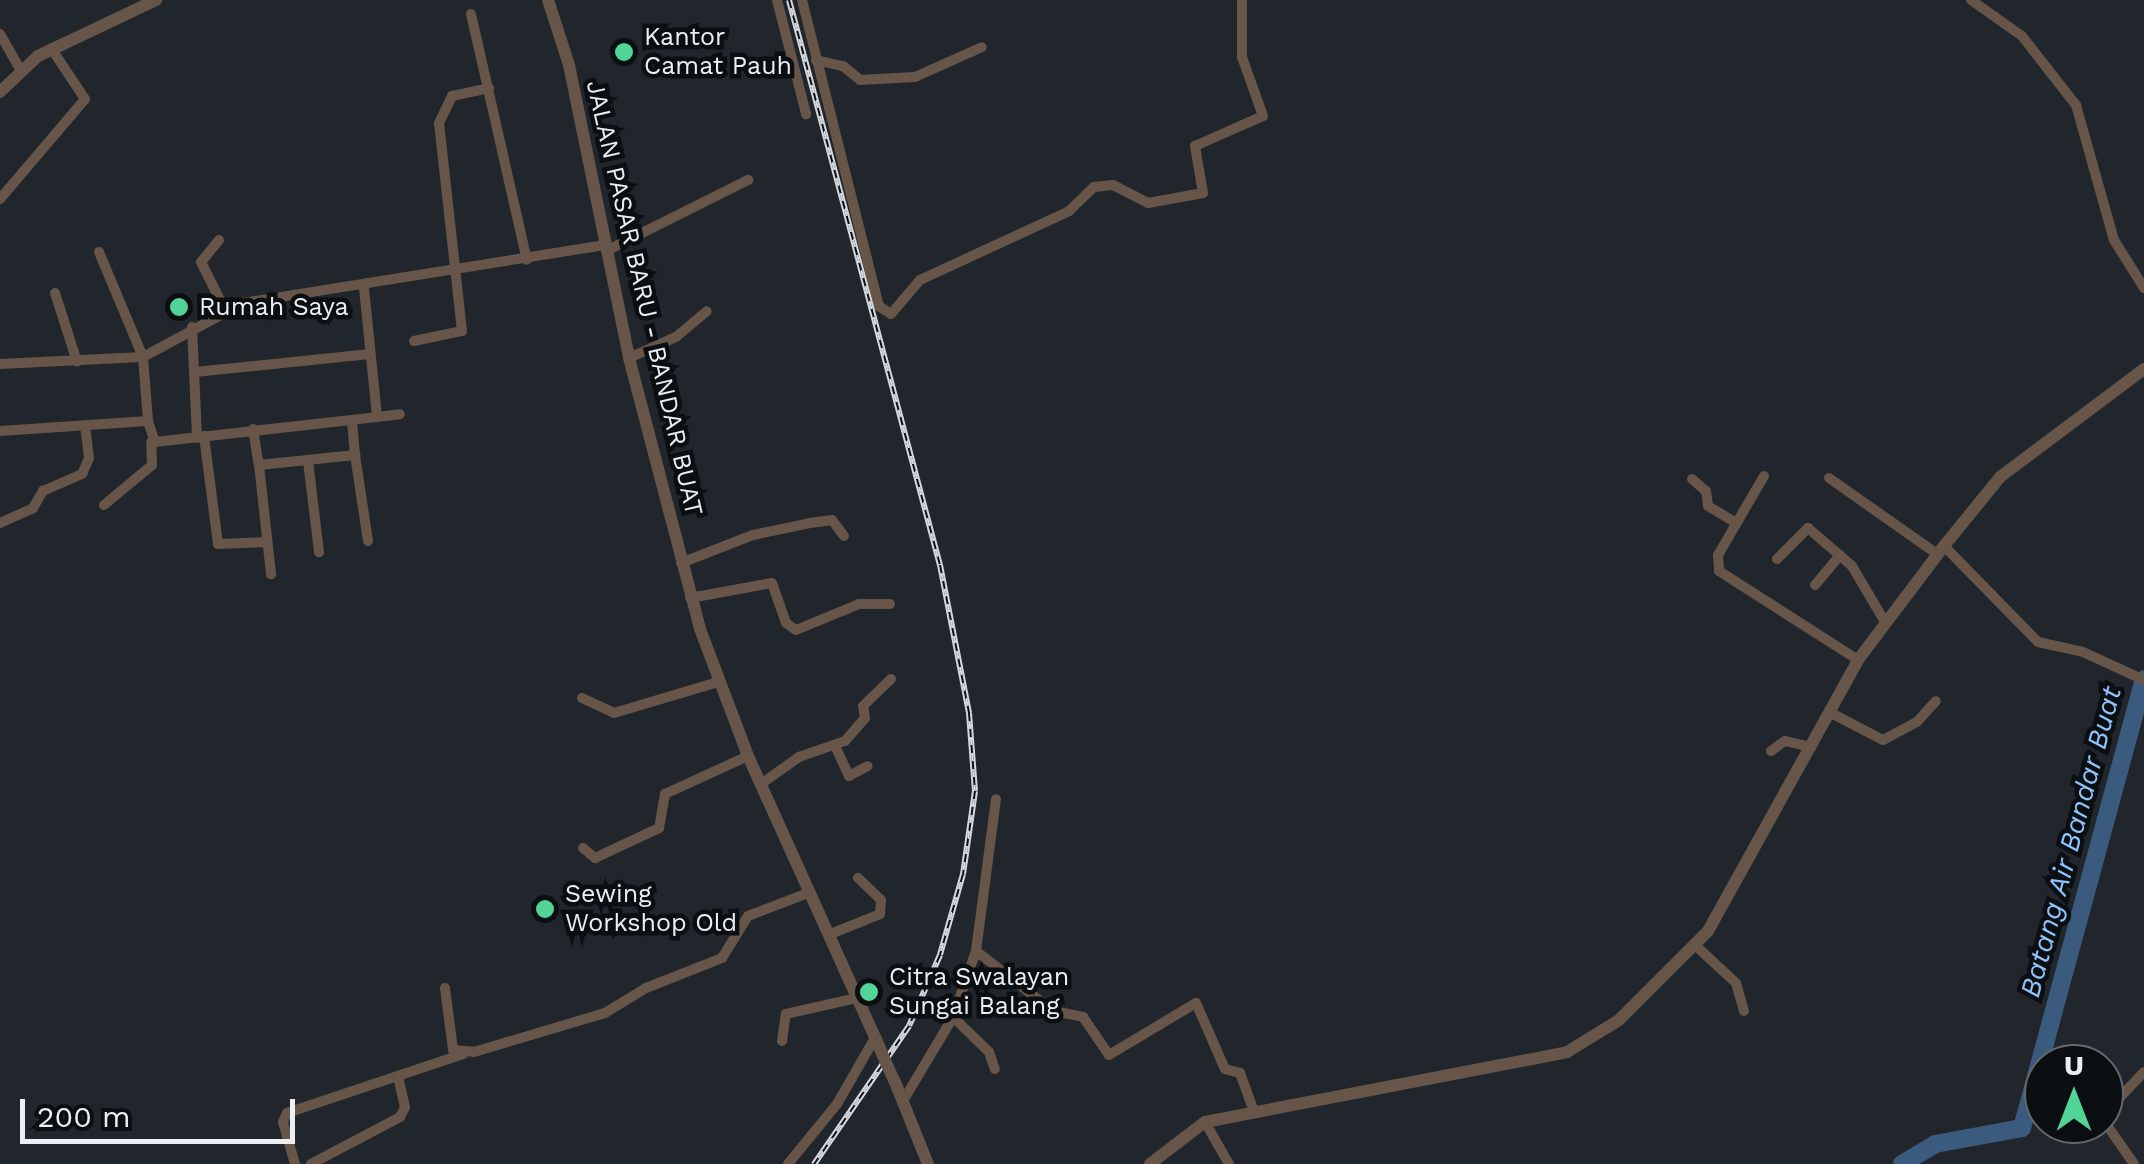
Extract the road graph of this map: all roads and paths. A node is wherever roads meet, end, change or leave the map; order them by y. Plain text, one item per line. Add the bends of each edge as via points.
1 (156, 0) edge
2 (548, 0) edge
3 (776, 0) edge
4 (802, 0) edge
5 (1242, 0) edge
6 (1971, 0) edge
7 (471, 14) dead end
8 (0, 34) edge
9 (982, 47) dead end
10 (51, 48) junction
11 (816, 60) junction
12 (20, 69) junction
13 (488, 88) junction
14 (0, 92) edge
15 (806, 114) dead end
16 (748, 180) dead end
17 (0, 199) edge
18 (219, 240) dead end
19 (607, 247) junction
20 (98, 252) dead end
21 (527, 260) junction
22 (455, 273) junction
23 (364, 288) junction
24 (2144, 288) edge
25 (54, 294) dead end
26 (224, 308) junction
27 (707, 311) dead end
28 (192, 326) junction
29 (414, 340) dead end
30 (370, 354) junction
31 (143, 357) junction
32 (629, 358) junction
33 (77, 362) junction
34 (0, 364) edge
35 (2144, 369) edge
36 (195, 372) junction
37 (400, 414) dead end
38 (377, 418) junction
39 (352, 421) junction
40 (148, 422) junction
41 (84, 426) junction
42 (253, 429) junction
43 (0, 431) edge
44 (201, 437) junction
45 (151, 442) junction
46 (355, 455) junction
47 (308, 461) junction
48 (259, 465) junction
49 (1764, 476) dead end
50 (1828, 478) dead end
51 (1692, 479) dead end
52 (104, 505) dead end
53 (0, 523) edge
54 (1736, 523) junction
55 (844, 536) dead end
56 (368, 540) dead end
57 (267, 542) junction
58 (1940, 550) junction
59 (318, 552) dead end
60 (1840, 555) junction
61 (1777, 559) dead end
62 (681, 563) junction
63 (271, 574) dead end
64 (1814, 585) dead end
65 (690, 598) junction
66 (890, 604) dead end
67 (1884, 622) junction
68 (1858, 660) junction
69 (891, 679) dead end
70 (2141, 679) edge
71 (718, 682) junction
72 (582, 698) dead end
73 (1936, 702) dead end
74 (1829, 712) junction
75 (1811, 747) junction
76 (836, 748) junction
77 (1771, 751) dead end
78 (748, 756) junction
79 (868, 766) dead end
80 (761, 784) junction
81 (996, 798) dead end
82 (583, 848) dead end
83 (858, 878) dead end
84 (808, 892) junction
85 (828, 935) junction
86 (1694, 945) junction
87 (976, 951) junction
88 (445, 988) dead end
89 (857, 998) junction
90 (1744, 1012) dead end
91 (953, 1017) junction
92 (782, 1041) dead end
93 (877, 1044) junction
94 (463, 1054) junction
95 (995, 1070) dead end
96 (2144, 1072) edge
97 (398, 1076) junction
98 (2124, 1094) edge
99 (903, 1101) junction
100 (1252, 1108) junction
101 (1205, 1122) junction
102 (295, 1164) edge
103 (310, 1164) edge
104 (788, 1164) edge
105 (928, 1164) edge
106 (1150, 1164) edge
107 (1229, 1164) edge

1 - 10 street
2 - 19 street, JALAN PASAR BARU - BANDAR BUAT via 572,76
3 - 15 street
4 - 11 street
5 - 11 street via 1242,57 1263,116 1195,146 1203,193 1148,203 1113,185 1094,188 1069,211 920,280 890,314 879,306
6 - 24 street via 2022,36 2076,105 2114,240
7 - 13 street
8 - 12 street
9 - 11 street via 915,77 860,80 843,66
10 - 12 street
10 - 17 street via 85,99
12 - 14 street
13 - 21 street
13 - 22 street via 458,92 439,123
16 - 19 street
18 - 26 street via 201,262
19 - 21 street
19 - 32 street, JALAN PASAR BARU - BANDAR BUAT
20 - 31 street
21 - 22 street
22 - 23 street
22 - 29 street via 461,334
23 - 26 street
23 - 30 street
25 - 33 street
26 - 28 street
27 - 32 street via 676,337
28 - 31 street
28 - 36 street
30 - 36 street
30 - 38 street
31 - 33 street
31 - 40 street
32 - 62 street, JALAN PASAR BARU - BANDAR BUAT
33 - 34 street
35 - 58 street via 2000,478
36 - 44 street
37 - 38 street
38 - 39 street
39 - 42 street
39 - 46 street
40 - 41 street
40 - 45 street
41 - 43 street
41 - 53 street via 89,458 82,474
42 - 44 street
42 - 48 street
44 - 45 street
44 - 57 street via 218,544
45 - 52 street via 152,465
46 - 47 street
46 - 56 street
47 - 48 street
47 - 59 street
48 - 57 street
49 - 54 street
50 - 58 street
51 - 54 street via 1706,492 1708,506
54 - 68 street via 1718,555 1719,571
55 - 62 street via 832,520 810,523 752,535 722,553
57 - 63 street
58 - 67 street
58 - 70 street via 2038,642 2083,652
60 - 61 street via 1806,527
60 - 64 street
60 - 67 street
62 - 65 street, JALAN PASAR BARU - BANDAR BUAT
65 - 66 street via 772,582 786,623 796,630 859,604
65 - 71 street, JALAN PASAR BARU - BANDAR BUAT
67 - 68 street
68 - 74 street
69 - 76 street via 880,683 879,695 863,706 865,718
71 - 72 street via 623,712 606,712
71 - 78 street, JALAN PASAR BARU - BANDAR BUAT
73 - 74 street via 1886,740
74 - 75 street
75 - 77 street via 1785,741
75 - 86 street via 1728,898
76 - 79 street via 849,776
76 - 80 street via 800,757
78 - 80 street, JALAN PASAR BARU - BANDAR BUAT
78 - 82 street via 666,794 659,828 596,858
80 - 84 street, JALAN PASAR BARU - BANDAR BUAT
81 - 87 street
83 - 85 street via 881,900 880,914
84 - 85 street, JALAN PASAR BARU - BANDAR BUAT
84 - 94 street via 748,916 722,958 646,988 605,1013
85 - 89 street, JALAN PASAR BARU - BANDAR BUAT
86 - 90 street via 1736,983
86 - 100 street via 1637,1005 1566,1052 1404,1088
87 - 91 street
87 - 100 street via 1053,1012 1083,1018 1109,1055 1196,1003 1225,1068 1240,1073
88 - 94 street via 447,1034 453,1050
89 - 92 street via 786,1014
89 - 93 street, JALAN PASAR BARU - BANDAR BUAT
91 - 95 street via 989,1052
91 - 99 street
93 - 99 street, JALAN PASAR BARU - BANDAR BUAT, bridge
93 - 104 street
94 - 97 street
96 - 98 street
97 - 102 street via 287,1113
97 - 103 street via 404,1112
99 - 105 street, JALAN PASAR BARU - BANDAR BUAT
100 - 101 street
101 - 106 street
101 - 107 street

